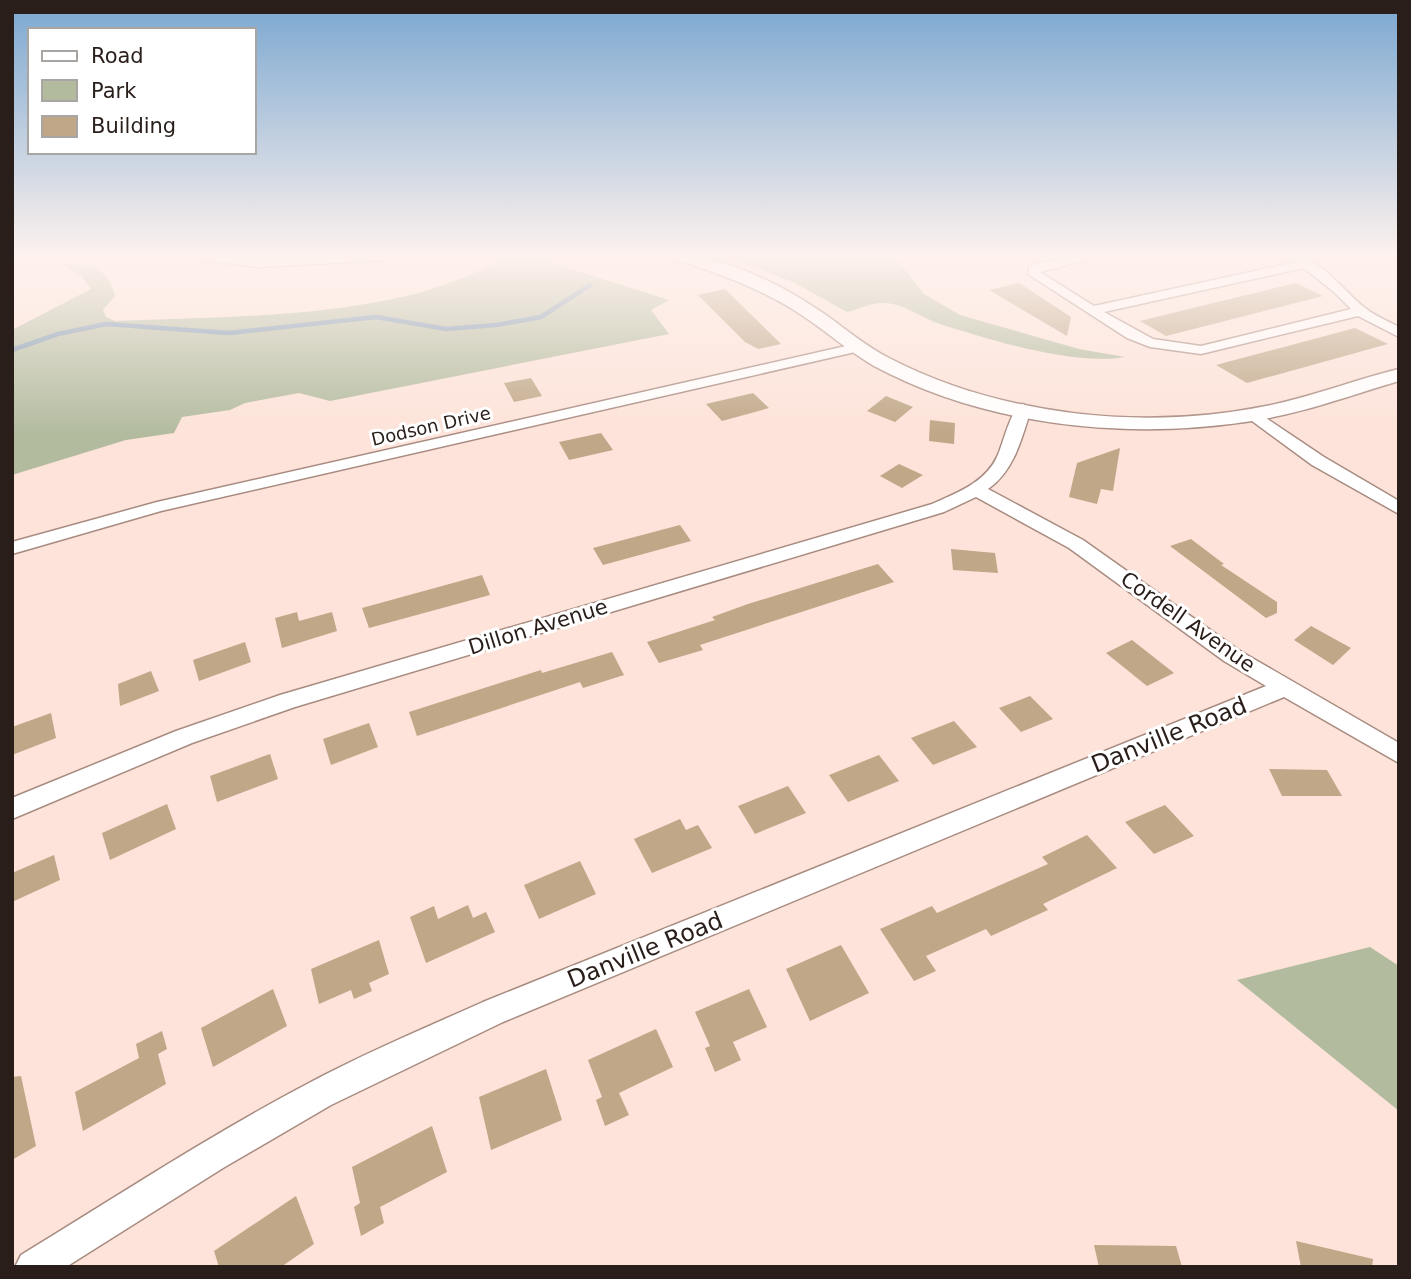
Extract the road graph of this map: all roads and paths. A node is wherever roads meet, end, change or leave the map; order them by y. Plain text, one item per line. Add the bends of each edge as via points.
1 (814, 316) edge
2 (1103, 316) edge
3 (1341, 316) edge
4 (1368, 316) edge
5 (1399, 333) edge
6 (859, 347) junction
7 (1399, 375) edge
8 (1023, 409) junction
9 (1254, 415) junction
10 (977, 491) junction
11 (1399, 509) edge
12 (12, 548) edge
13 (1283, 688) junction
14 (1399, 754) edge
15 (12, 809) edge
16 (33, 1267) edge

1 - 6 street
2 - 3 street via 1150,343 1201,350
4 - 5 street
6 - 8 street via 938,386
6 - 12 street, Dodson Drive via 170,504
7 - 9 street
8 - 9 street via 1132,423
8 - 10 street, Dillon Avenue via 1005,462
9 - 11 street via 1318,461
10 - 13 street, Cordell Avenue via 1076,544
10 - 15 street, Dillon Avenue via 938,508 254,712
13 - 14 street, Cordell Avenue
13 - 16 street, Danville Road via 493,1012 321,1094

